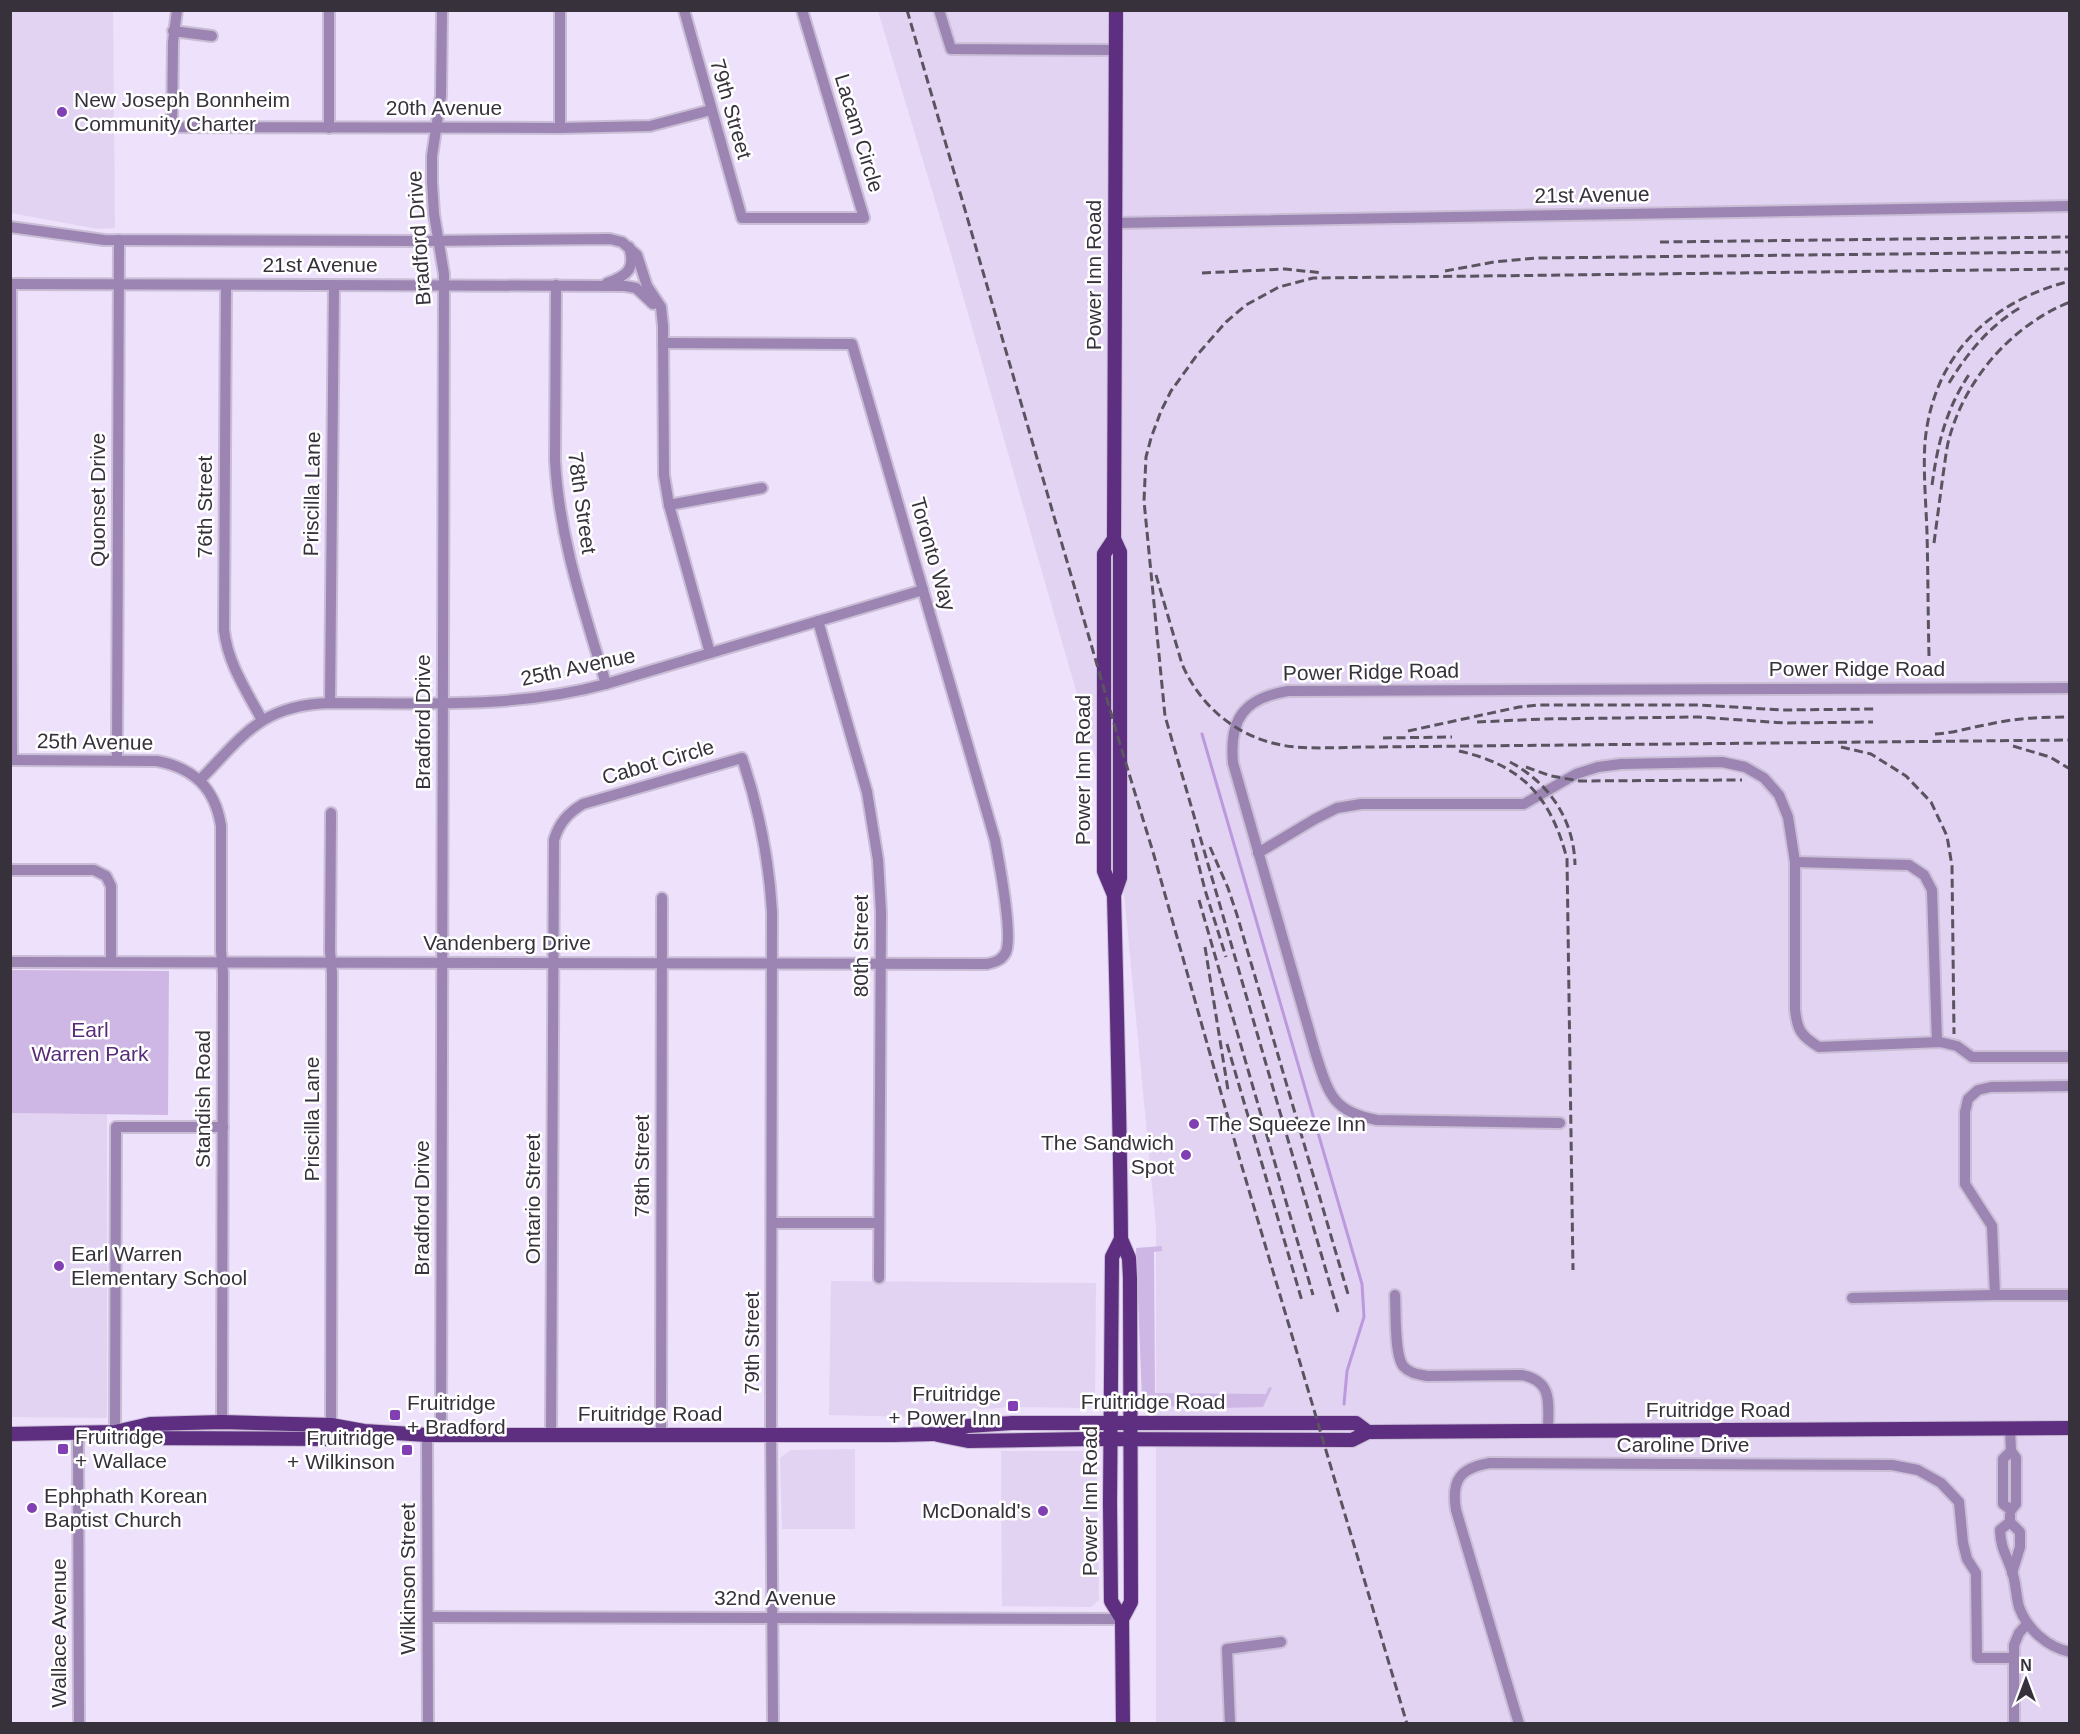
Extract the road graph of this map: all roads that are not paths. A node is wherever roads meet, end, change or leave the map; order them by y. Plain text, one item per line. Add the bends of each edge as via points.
1 (177, 10) edge
2 (329, 10) edge
3 (442, 10) edge
4 (560, 10) edge
5 (684, 10) edge
6 (802, 10) edge
7 (939, 10) edge
8 (1116, 10) edge
9 (173, 31) junction
10 (212, 36) dead end
11 (1116, 50) junction
12 (711, 110) junction
13 (329, 128) junction
14 (436, 128) junction
15 (560, 128) junction
16 (2070, 206) edge
17 (742, 218) joint
18 (1116, 223) junction
19 (10, 227) edge
20 (119, 240) junction
21 (439, 241) junction
22 (629, 247) junction
23 (11, 284) edge
24 (118, 284) junction
25 (226, 285) junction
26 (334, 285) junction
27 (444, 285) junction
28 (556, 285) junction
29 (598, 286) junction
30 (662, 317) junction
31 (663, 343) junction
32 (762, 488) dead end
33 (669, 505) junction
34 (923, 590) junction
35 (818, 621) junction
36 (710, 653) junction
37 (606, 684) junction
38 (2070, 688) edge
39 (330, 703) junction
40 (443, 703) junction
41 (262, 720) junction
42 (11, 760) edge
43 (117, 760) junction
44 (200, 780) junction
45 (331, 813) dead end
46 (1258, 853) junction
47 (1795, 862) junction
48 (10, 870) edge
49 (662, 898) dead end
50 (1002, 958) joint
51 (10, 962) edge
52 (111, 962) junction
53 (222, 962) junction
54 (331, 962) junction
55 (442, 962) junction
56 (553, 963) junction
57 (662, 963) junction
58 (772, 963) junction
59 (881, 963) junction
60 (1937, 1042) junction
61 (2070, 1057) edge
62 (2070, 1086) edge
63 (1560, 1123) dead end
64 (223, 1127) junction
65 (772, 1223) junction
66 (879, 1223) junction
67 (1121, 1239) junction
68 (879, 1278) dead end
69 (1395, 1295) dead end
70 (1995, 1295) junction
71 (2070, 1295) edge
72 (1852, 1298) dead end
73 (222, 1422) junction
74 (1111, 1423) junction
75 (1131, 1423) junction
76 (331, 1425) junction
77 (2010, 1428) junction
78 (2070, 1428) edge
79 (364, 1431) junction
80 (115, 1432) junction
81 (1368, 1432) junction
82 (1548, 1432) junction
83 (10, 1434) edge
84 (78, 1434) junction
85 (935, 1434) junction
86 (434, 1435) junction
87 (551, 1435) junction
88 (662, 1435) junction
89 (771, 1435) junction
90 (1111, 1440) junction
91 (1132, 1440) junction
92 (2010, 1522) junction
93 (2012, 1573) junction
94 (428, 1617) junction
95 (772, 1618) junction
96 (1122, 1619) junction
97 (2028, 1624) junction
98 (1281, 1642) dead end
99 (2070, 1652) edge
100 (2014, 1658) junction
101 (79, 1724) edge
102 (428, 1724) edge
103 (773, 1724) edge
104 (1122, 1724) edge
105 (1230, 1724) edge
106 (1519, 1724) edge
107 (2014, 1724) edge

1 - 9 street
2 - 13 street
3 - 14 street, Bradford Drive via 441,96
4 - 15 street
5 - 12 street, 79th Street
6 - 17 street, Lacam Circle via 864,218
7 - 11 street via 951,49
8 - 11 main road, Power Inn Road
9 - 10 street
9 - 13 street, 20th Avenue via 172,127
11 - 18 main road, Power Inn Road
12 - 15 street, 20th Avenue via 650,126
12 - 17 street, 79th Street
13 - 14 street, 20th Avenue
14 - 15 street, 20th Avenue
14 - 21 street, Bradford Drive via 432,182
16 - 18 street, 21st Avenue
18 - 67 main road, Power Inn Road via 1114,539 1120,552 1120,878 1114,895
19 - 20 street, 21st Avenue
20 - 21 street, 21st Avenue
20 - 24 street, Quonset Drive
21 - 22 street, 21st Avenue via 610,239
21 - 27 street, Bradford Drive
22 - 29 street via 632,256 628,272
22 - 30 street via 637,255
23 - 24 street, 21st Avenue
23 - 42 street
24 - 25 street, 21st Avenue
24 - 43 street, Quonset Drive
25 - 26 street, 21st Avenue
25 - 41 street, 76th Street via 224,630 235,672
26 - 27 street, 21st Avenue
26 - 39 street, Priscilla Lane
27 - 28 street, 21st Avenue
27 - 40 street, Bradford Drive
28 - 29 street, 21st Avenue
28 - 37 street, 78th Street via 556,489 571,567
29 - 30 street, 21st Avenue via 636,288 651,300
30 - 31 street
31 - 33 street via 662,452
31 - 34 street, Toronto Way via 852,344
32 - 33 street
33 - 36 street
34 - 35 street, 25th Avenue
34 - 50 street, Toronto Way via 1000,865 1007,946
35 - 36 street, 25th Avenue
35 - 59 street, 80th Street via 874,826
36 - 37 street, 25th Avenue
37 - 40 street, 25th Avenue via 526,700
38 - 46 street, Power Ridge Road via 1267,694 1249,705 1237,722 1231,743 1233,764
39 - 40 street, 25th Avenue
39 - 41 street, 25th Avenue via 291,707
40 - 55 street, Bradford Drive
41 - 44 street, 25th Avenue
42 - 43 street, 25th Avenue
43 - 44 street, 25th Avenue via 171,764
44 - 53 street, Standish Road via 214,800 221,826
45 - 54 street, Priscilla Lane
46 - 47 street via 1337,808 1361,804 1524,804 1576,774 1598,767 1722,762 1754,772 1779,795 1788,817
46 - 63 street, Power Ridge Road via 1316,1055 1327,1088 1340,1105 1357,1116 1377,1120
47 - 60 street via 1909,865 1924,875 1932,890
47 - 60 street via 1795,1009 1796,1025 1805,1038 1819,1047
48 - 52 street via 94,870 106,876 111,886
49 - 57 street, 78th Street
50 - 59 street, Vandenberg Drive via 987,964
51 - 52 street, Vandenberg Drive
52 - 53 street, Vandenberg Drive
53 - 54 street, Vandenberg Drive
53 - 64 street, Standish Road
54 - 55 street, Vandenberg Drive
54 - 76 street, Priscilla Lane
55 - 56 street, Vandenberg Drive
55 - 86 street, Bradford Drive
56 - 57 street, Vandenberg Drive
56 - 58 street, Cabot Circle via 553,848 557,830 567,816 584,804 742,758 766,847
56 - 87 street, Ontario Street
57 - 58 street, Vandenberg Drive
57 - 88 street, 78th Street
58 - 59 street, Vandenberg Drive
58 - 65 street, 79th Street
59 - 66 street, 80th Street
60 - 61 street via 1957,1046 1972,1057
62 - 70 street via 1991,1088 1978,1090 1968,1099 1965,1184 1992,1226
64 - 73 street, Standish Road
64 - 80 street via 116,1127
65 - 66 street
65 - 89 street, 79th Street
66 - 68 street, 80th Street
67 - 74 main road, Power Inn Road via 1112,1257
67 - 75 main road, Power Inn Road via 1129,1258
69 - 82 street via 1402,1366 1427,1376 1532,1377 1545,1387
70 - 71 street
70 - 72 street
73 - 76 main road, Fruitridge Road
73 - 80 main road, Fruitridge Road via 150,1424
74 - 75 main road, Fruitridge Road
74 - 85 main road, Fruitridge Road via 1012,1423 968,1426
74 - 90 main road, Power Inn Road
75 - 81 main road, Fruitridge Road via 1356,1423
75 - 91 main road, Power Inn Road
76 - 79 main road, Fruitridge Road
77 - 78 main road, Fruitridge Road
77 - 82 main road, Fruitridge Road
77 - 92 street via 2011,1451 2016,1458 2016,1504
79 - 80 main road, Fruitridge Road via 333,1439 143,1438
79 - 86 main road, Fruitridge Road
80 - 84 main road, Fruitridge Road
81 - 82 main road, Fruitridge Road
81 - 91 main road, Fruitridge Road via 1352,1440
83 - 84 main road, Fruitridge Road
84 - 101 street, Wallace Avenue
85 - 89 main road, Fruitridge Road
85 - 90 main road, Fruitridge Road via 968,1442
86 - 87 main road, Fruitridge Road
86 - 94 street, Wilkinson Street
87 - 88 main road, Fruitridge Road
88 - 89 main road, Fruitridge Road
89 - 95 street, 79th Street
90 - 91 main road, Fruitridge Road
90 - 96 main road, Power Inn Road via 1111,1601
91 - 96 main road, Power Inn Road via 1131,1602
92 - 93 street via 2020,1532
92 - 93 street via 2000,1530 2001,1546
93 - 97 street
94 - 95 street, 32nd Avenue
94 - 102 street, Wilkinson Street
95 - 96 street, 32nd Avenue
95 - 103 street, 79th Street
96 - 104 main road, Power Inn Road
97 - 99 street via 2042,1639
97 - 100 street via 2014,1645
98 - 105 street via 1227,1649
100 - 106 street, Caroline Drive via 1977,1658 1976,1573 1963,1543 1959,1502 1941,1483 1918,1470 1892,1465 1490,1463 1473,1466 1459,1477 1453,1493
100 - 107 street

